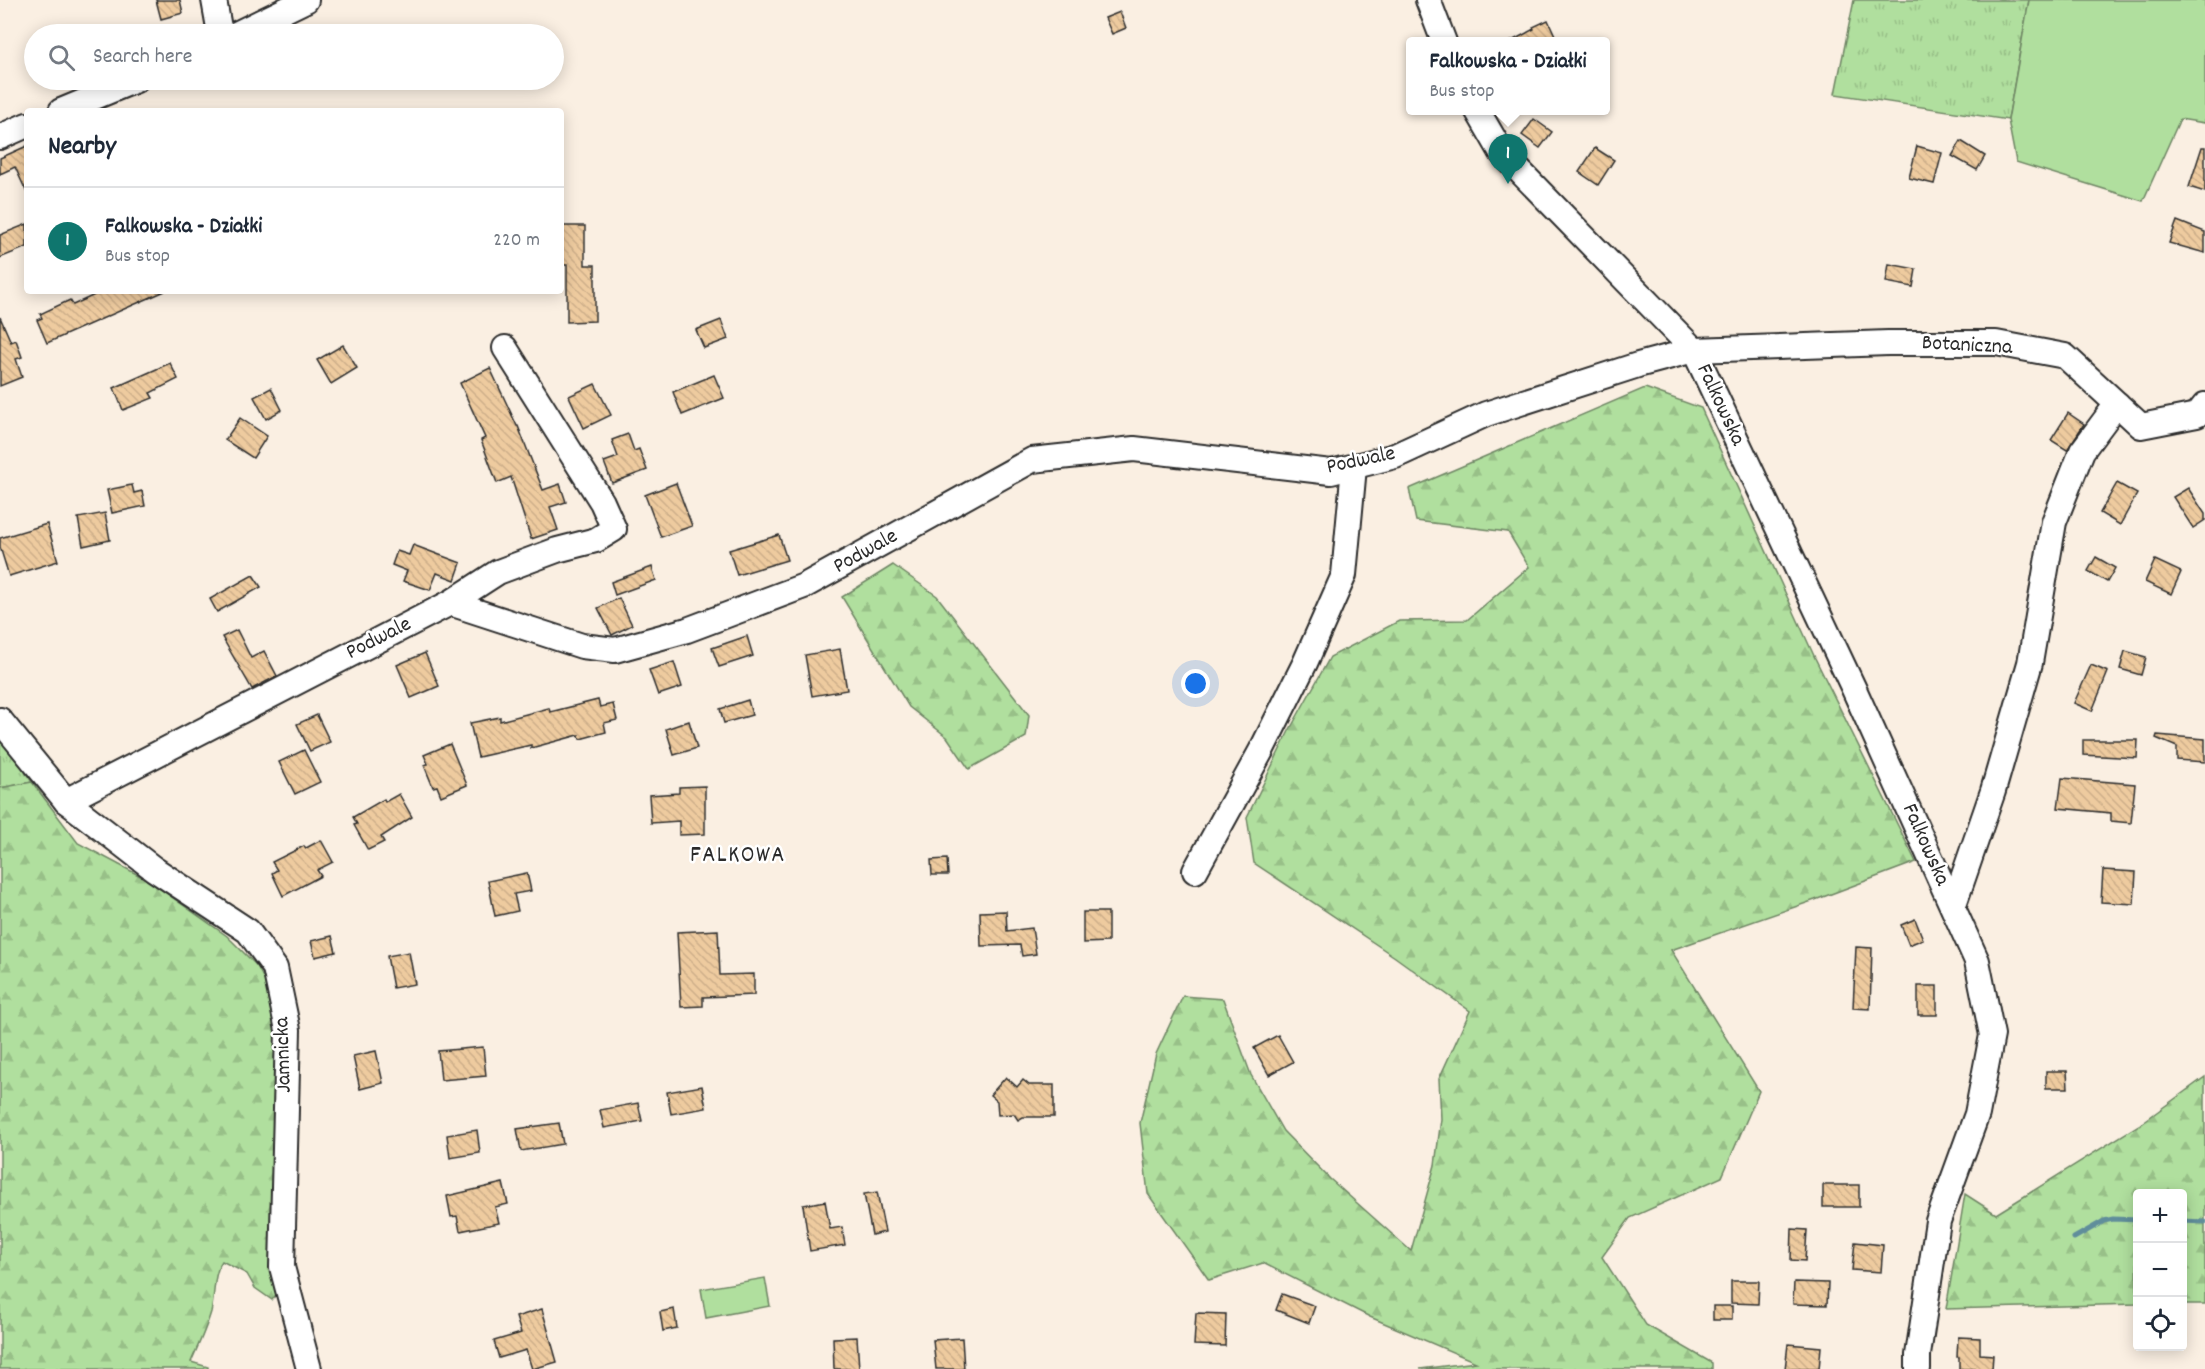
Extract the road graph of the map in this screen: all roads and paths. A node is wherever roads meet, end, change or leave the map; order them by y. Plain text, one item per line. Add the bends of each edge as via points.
1 (214, 0) edge
2 (306, 0) edge
3 (1428, 0) edge
4 (218, 24) edge
5 (257, 24) edge
6 (1442, 37) edge
7 (112, 90) edge
8 (68, 108) edge
9 (1479, 115) edge
10 (24, 126) edge
11 (0, 137) edge
12 (505, 348) dead end
13 (1694, 350) junction
14 (2117, 404) junction
15 (2205, 405) edge
16 (1354, 467) junction
17 (450, 603) junction
18 (0, 720) edge
19 (66, 801) junction
20 (1195, 871) dead end
21 (1953, 907) junction
22 (309, 1369) edge
23 (1918, 1369) edge

1 - 4 street
2 - 5 street
3 - 6 street
7 - 8 street
9 - 13 street, Falkowska via 1502,153
10 - 11 street
12 - 17 street via 602,502 614,529 596,540 498,572
13 - 14 street, Botaniczna via 1996,343 2065,356
13 - 16 street, Podwale via 1486,414 1395,456
13 - 21 street, Falkowska
14 - 15 street, Botaniczna via 2140,426 2198,415
14 - 21 street via 2082,451 2054,522 2030,663 1993,791
16 - 17 street, Podwale via 1331,472 1134,449 1032,460 804,586 687,630 615,650 582,646
16 - 20 street via 1345,569 1305,663
17 - 19 street, Podwale
18 - 19 street, Jamnicka
19 - 22 street, Jamnicka via 154,870 248,931 275,969 288,1030 282,1267
21 - 23 street, Falkowska via 1977,961 1992,1035 1977,1114 1938,1221

